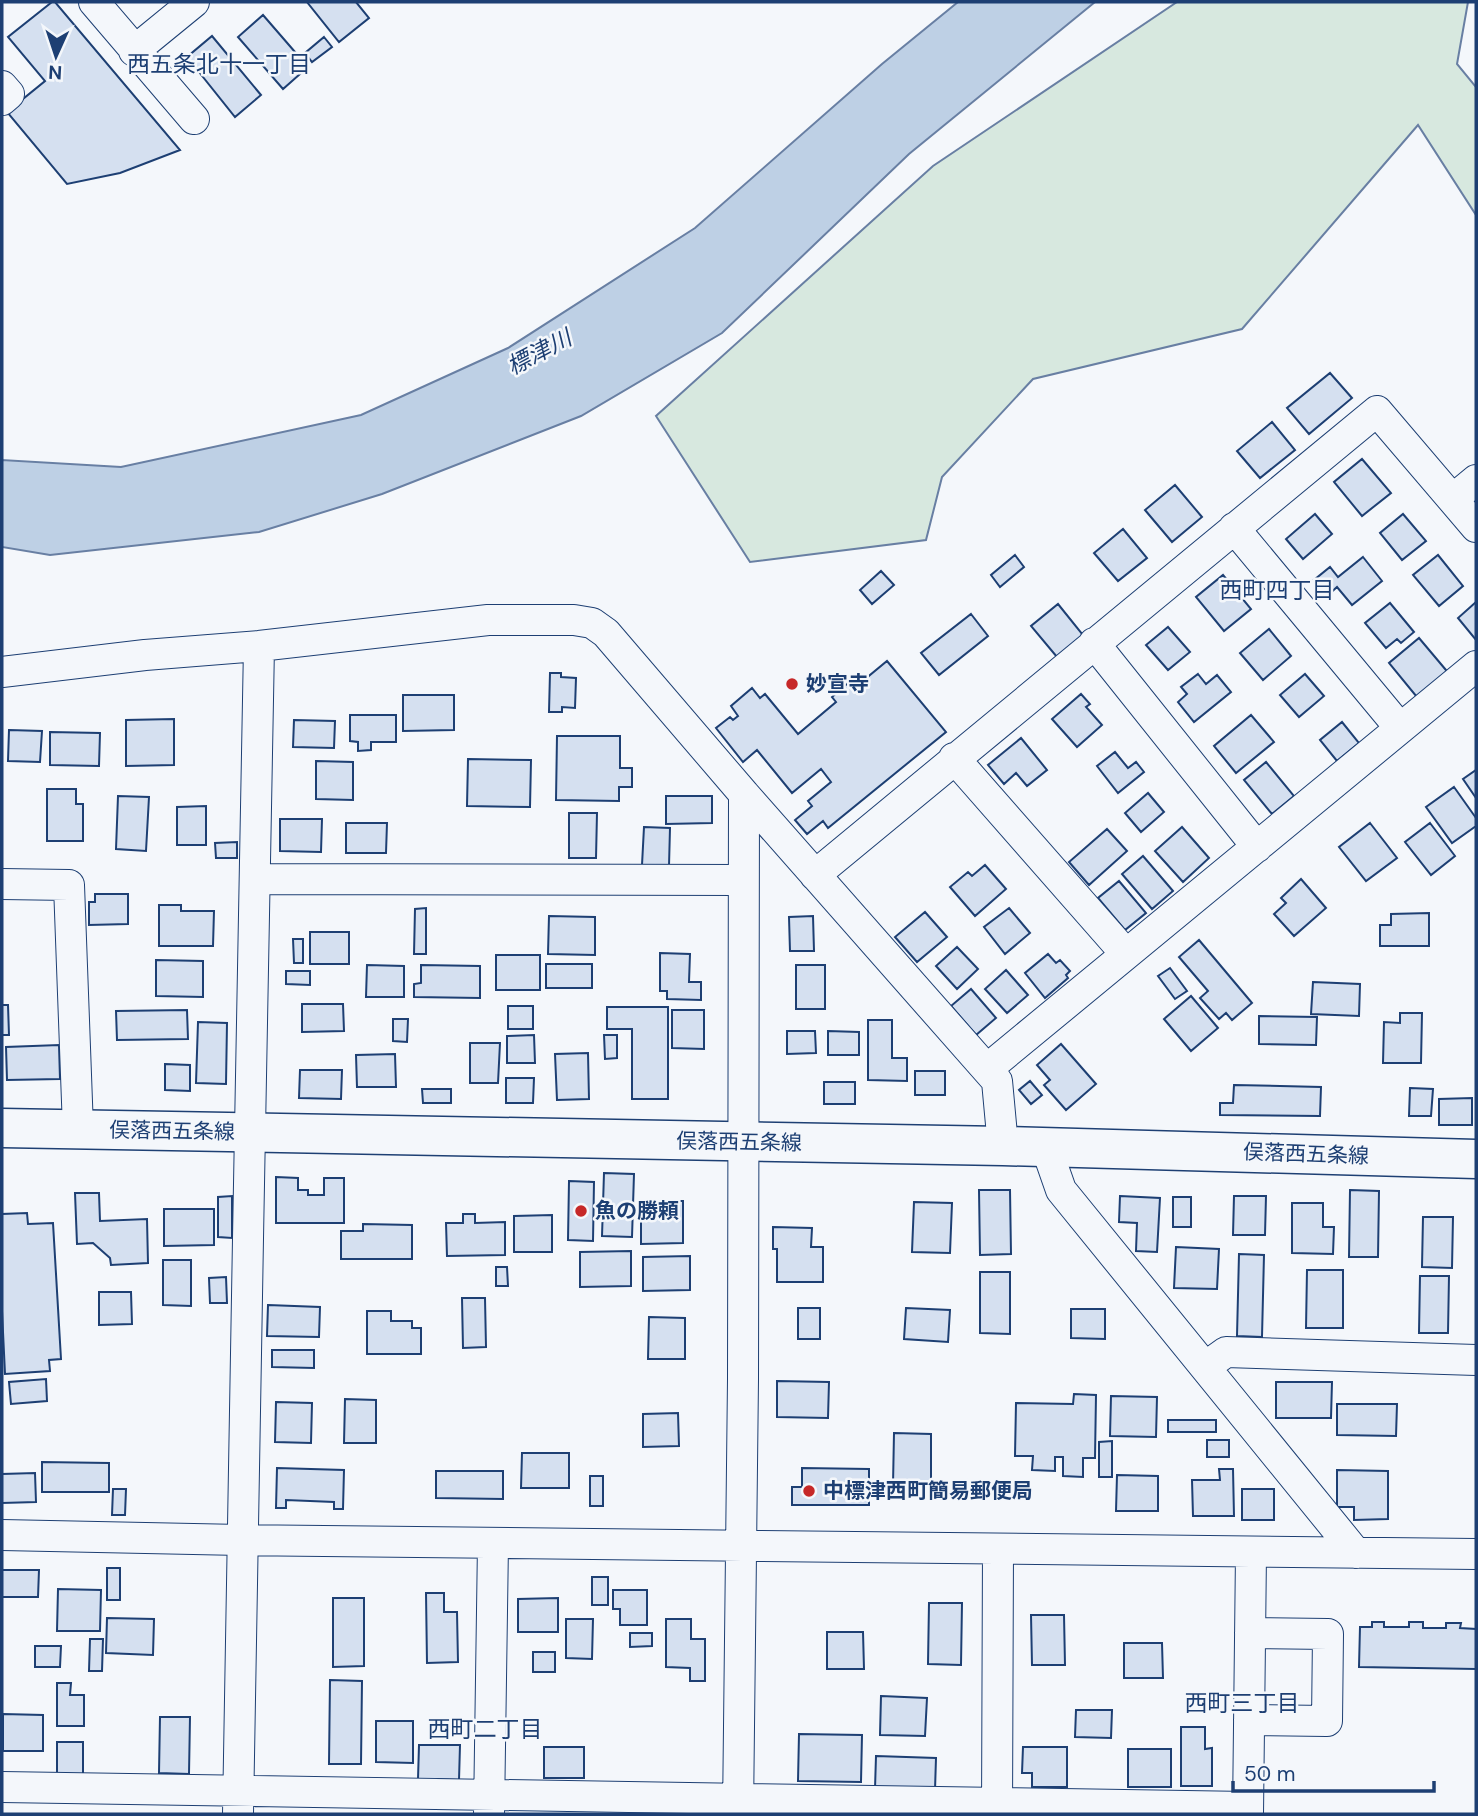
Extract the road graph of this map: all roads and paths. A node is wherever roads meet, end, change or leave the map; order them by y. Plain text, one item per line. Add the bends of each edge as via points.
1 (94, 2) edge
2 (194, 2) edge
3 (134, 51) junction
4 (2, 86) edge
5 (2, 100) edge
6 (194, 119) dead end
7 (1476, 480) edge
8 (1453, 499) junction
9 (1476, 527) edge
10 (1234, 528) junction
11 (1094, 643) junction
12 (259, 646) junction
13 (1476, 666) edge
14 (2, 673) edge
15 (1400, 728) junction
16 (954, 758) junction
17 (744, 794) junction
18 (1257, 847) junction
19 (815, 875) junction
20 (256, 879) junction
21 (742, 880) junction
22 (2, 884) edge
23 (1126, 954) junction
24 (987, 1069) junction
25 (2, 1128) edge
26 (78, 1129) junction
27 (252, 1133) junction
28 (744, 1143) junction
29 (1003, 1146) junction
30 (1046, 1147) junction
31 (1476, 1159) edge
32 (1476, 1360) edge
33 (1205, 1367) junction
34 (2, 1535) edge
35 (241, 1540) junction
36 (493, 1543) junction
37 (742, 1546) junction
38 (998, 1549) junction
39 (1251, 1553) junction
40 (1356, 1553) junction
41 (1476, 1554) edge
42 (1250, 1633) junction
43 (1249, 1720) junction
44 (2, 1787) edge
45 (238, 1802) edge
46 (489, 1805) edge
47 (738, 1806) edge
48 (997, 1809) edge
49 (1248, 1811) edge

1 - 3 street
2 - 3 street
3 - 6 street
4 - 5 street via 9,94
7 - 8 street
8 - 9 street
8 - 10 street via 1377,411
10 - 11 street
10 - 15 street
11 - 16 street
11 - 18 street
12 - 14 street
12 - 17 street via 488,620 592,623 606,633
12 - 20 street
13 - 15 street
15 - 18 street
16 - 19 street
16 - 23 street
17 - 19 street
17 - 21 street
18 - 23 street
19 - 24 street
20 - 21 street
20 - 27 street
21 - 28 street
22 - 26 street via 69,885
23 - 24 street
24 - 29 street via 997,1081
25 - 26 main road, 俣落西五条線
26 - 27 main road, 俣落西五条線
27 - 28 main road, 俣落西五条線
27 - 35 street
28 - 29 main road, 俣落西五条線
28 - 37 street
29 - 30 main road, 俣落西五条線
30 - 31 main road, 俣落西五条線
30 - 33 street via 1060,1190
32 - 33 street via 1226,1352
33 - 40 street
34 - 35 street
35 - 36 street
35 - 45 street
36 - 37 street
36 - 46 street
37 - 38 street
37 - 47 street
38 - 39 street
38 - 48 street
39 - 40 street
39 - 42 street
40 - 41 street
42 - 43 street
42 - 43 street via 1328,1634 1327,1721
43 - 49 street
44 - 45 street
45 - 46 street
46 - 47 street
47 - 48 street
48 - 49 street

